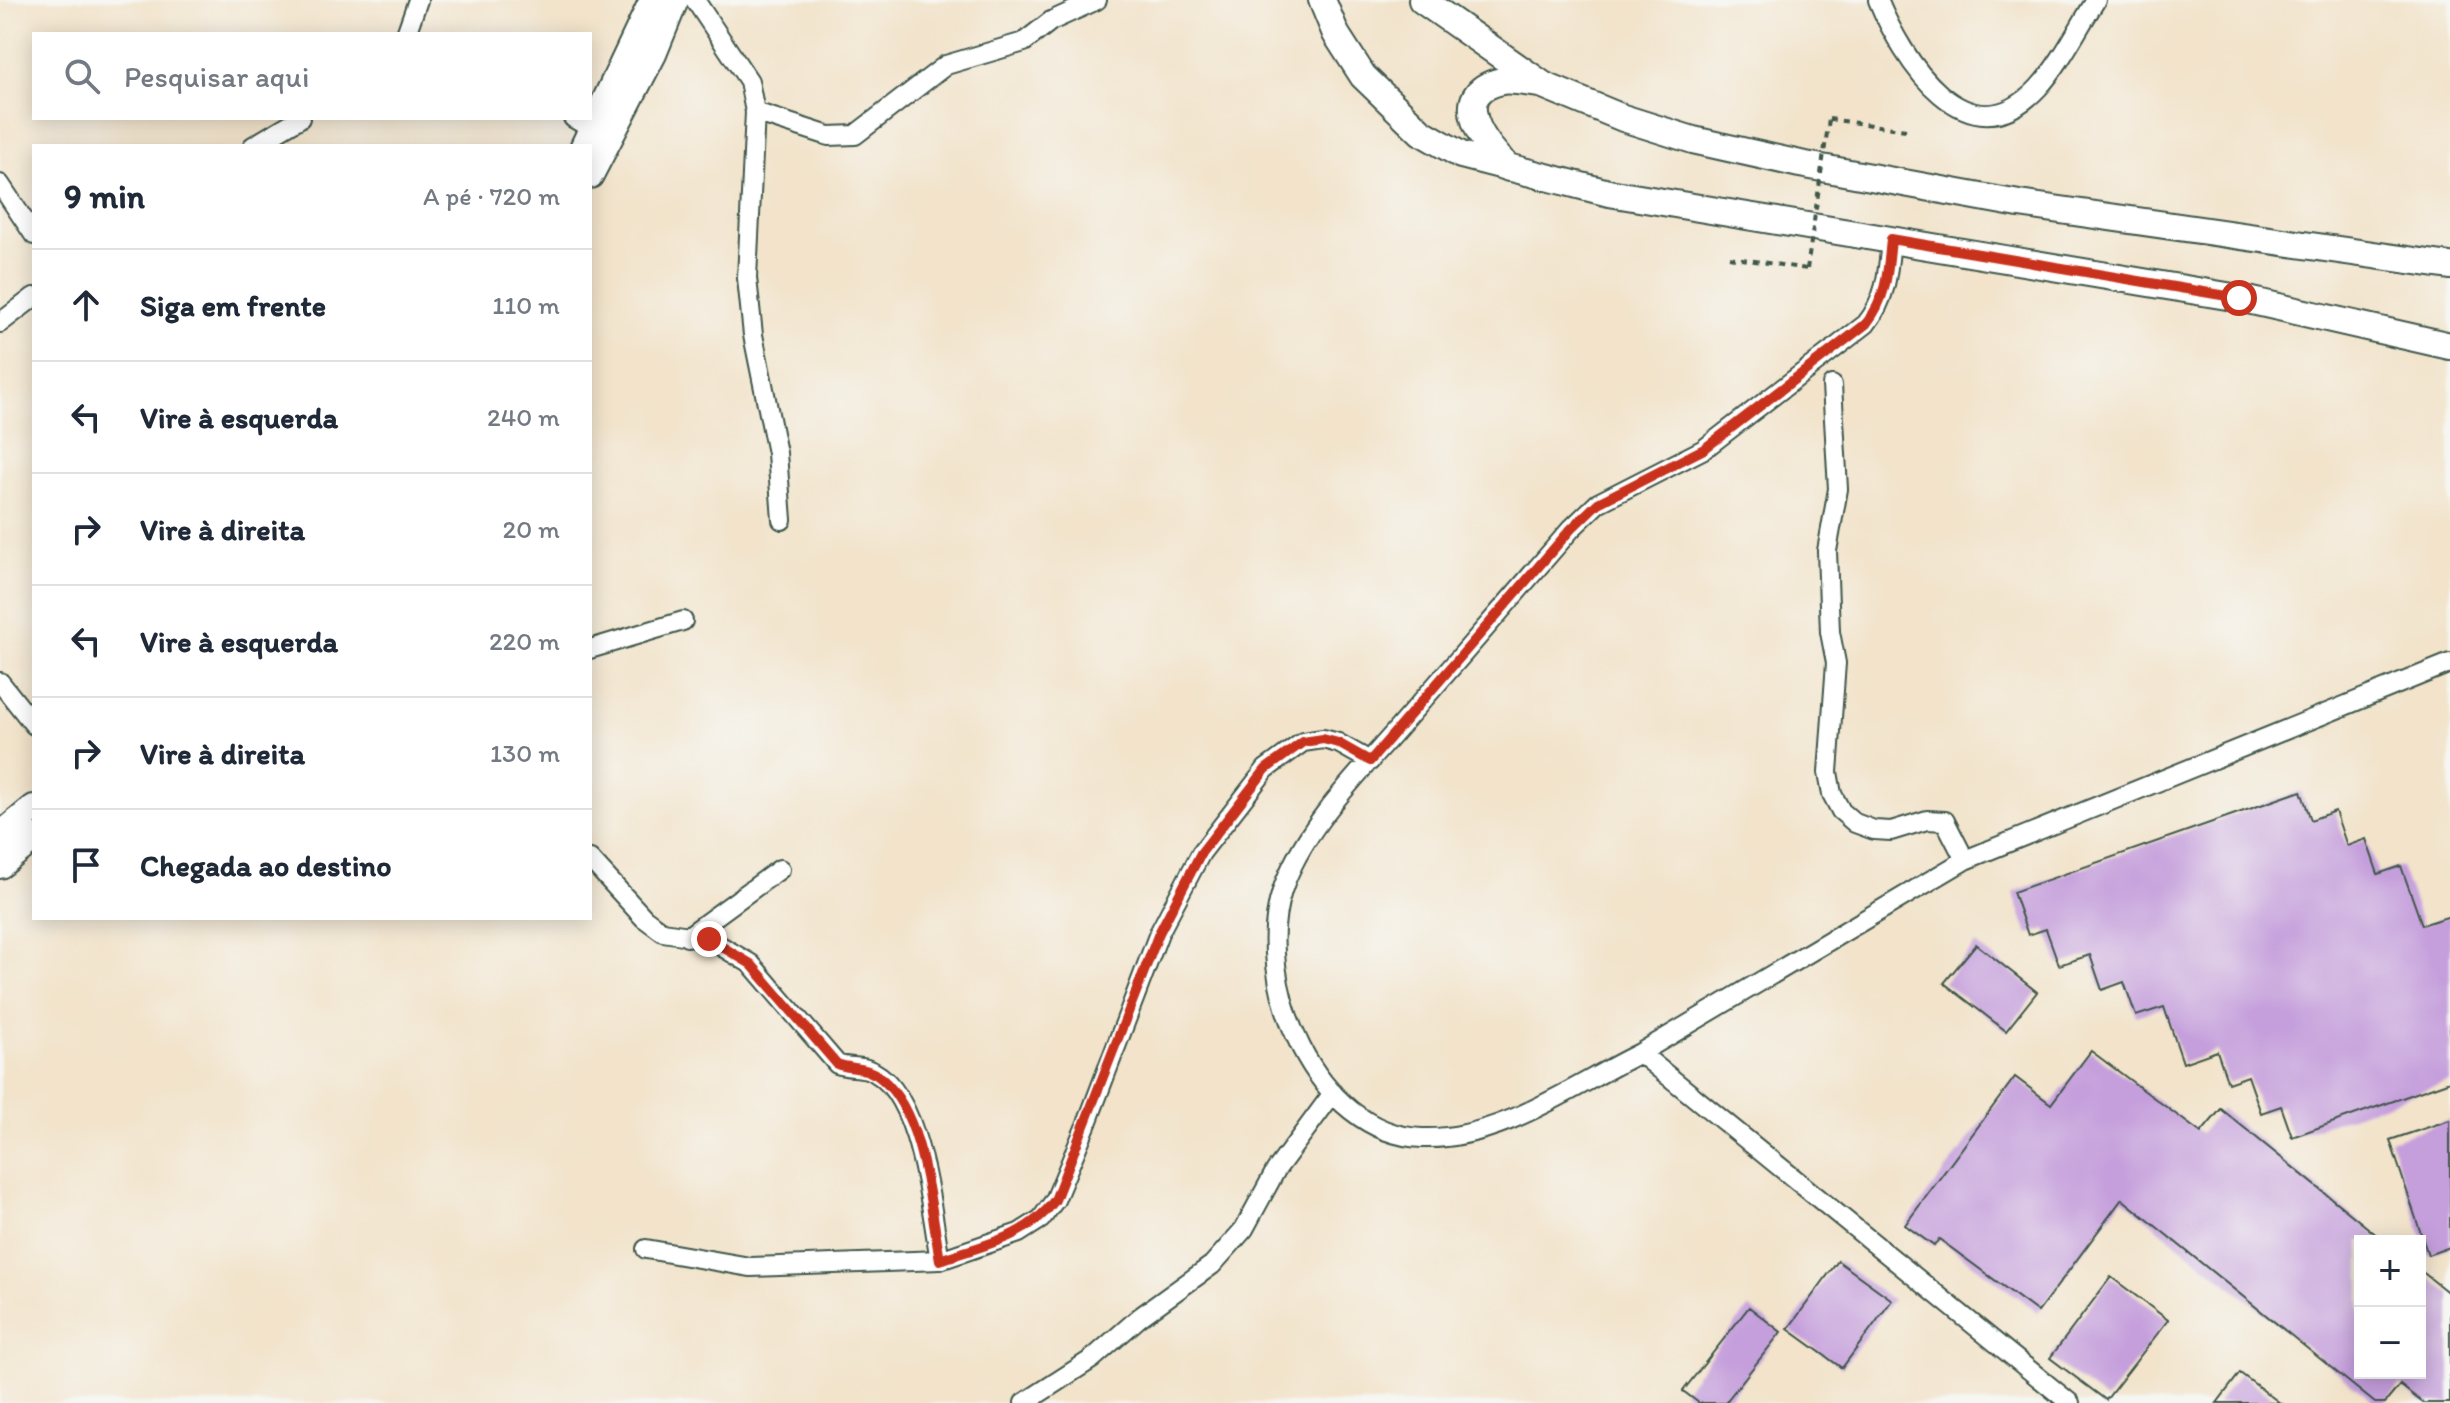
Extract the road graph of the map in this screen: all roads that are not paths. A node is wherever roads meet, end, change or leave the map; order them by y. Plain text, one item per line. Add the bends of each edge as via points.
1 (418, 0) edge
2 (653, 0) edge
3 (675, 0) edge
4 (695, 0) edge
5 (1322, 0) edge
6 (1422, 0) edge
7 (1440, 0) edge
8 (1878, 0) edge
9 (2096, 0) edge
10 (1095, 1) edge
11 (407, 32) edge
12 (1513, 64) junction
13 (1543, 85) junction
14 (755, 112) junction
15 (592, 114) edge
16 (297, 120) edge
17 (256, 144) edge
18 (1510, 169) junction
19 (592, 171) edge
20 (0, 184) edge
21 (32, 232) edge
22 (1891, 239) junction
23 (2450, 266) edge
24 (32, 299) edge
25 (0, 323) edge
26 (2450, 346) edge
27 (1832, 385) dead end
28 (782, 520) dead end
29 (683, 621) dead end
30 (592, 648) edge
31 (2450, 663) edge
32 (0, 682) edge
33 (32, 722) edge
34 (1370, 761) junction
35 (32, 810) edge
36 (0, 836) edge
37 (32, 840) edge
38 (1965, 860) junction
39 (592, 861) edge
40 (0, 865) edge
41 (780, 869) dead end
42 (687, 937) junction
43 (1640, 1053) junction
44 (1333, 1093) junction
45 (646, 1249) dead end
46 (940, 1260) junction
47 (1024, 1403) edge
48 (2070, 1403) edge

1 - 11 street
2 - 15 main road
3 - 19 main road
4 - 14 street via 749,81
5 - 18 main road via 1363,76 1421,132 1461,155
6 - 12 main road
7 - 12 main road
8 - 9 street via 1921,78 1936,94 1955,106 1992,113 2011,108 2038,88
10 - 14 street via 1051,21 1024,42 946,65 855,135 829,136
12 - 13 main road
13 - 18 main road via 1505,80 1478,96 1473,111 1477,132
13 - 23 main road via 1665,132 1800,164 2019,204
14 - 28 street via 747,278 777,453
16 - 17 street
18 - 22 main road via 1609,193
20 - 21 street
22 - 26 main road via 2239,298
22 - 34 street via 1885,291 1866,324 1704,449 1598,503
24 - 25 street
27 - 38 street via 1838,489 1827,551 1836,663 1828,772 1832,794 1855,823 1874,830 1945,821
29 - 30 street
31 - 38 street
32 - 33 street
34 - 44 street via 1298,858 1282,890 1276,921 1275,958 1290,1027 1305,1058
34 - 46 street via 1323,739 1303,742 1266,769 1201,853 1174,900 1055,1200 1041,1219 1019,1233
35 - 36 main road
37 - 40 main road
38 - 43 street
39 - 42 street via 644,918 663,932
41 - 42 street
42 - 46 street via 709,939 751,964 837,1064 865,1068 899,1099 914,1128
43 - 44 street via 1513,1117 1456,1134 1422,1138 1386,1130
43 - 48 street
44 - 47 street via 1221,1256 1092,1359
45 - 46 street via 750,1267

